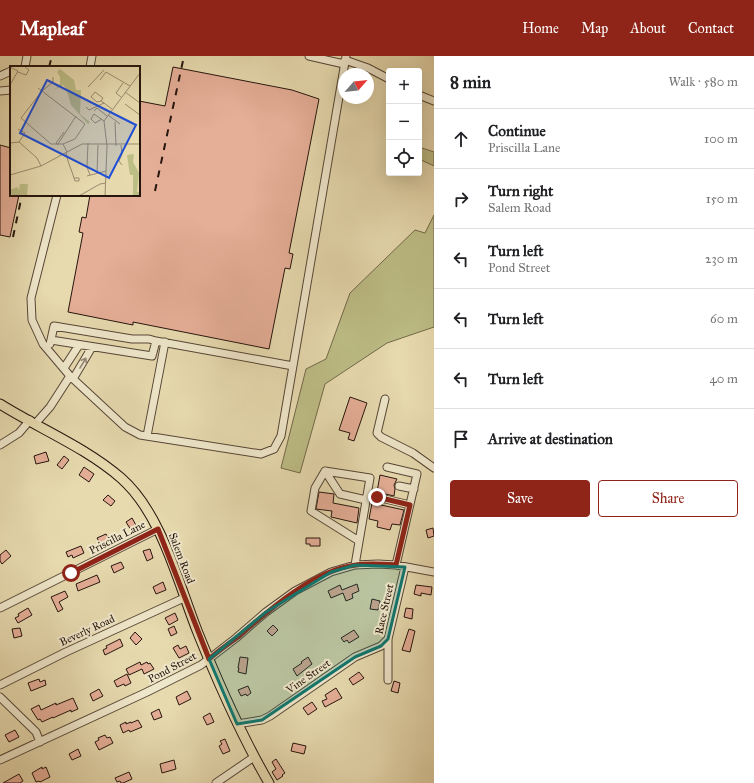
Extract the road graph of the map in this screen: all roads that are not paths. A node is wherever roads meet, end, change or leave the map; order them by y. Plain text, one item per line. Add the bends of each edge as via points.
1 (27, 56) edge
2 (92, 56) edge
3 (308, 56) edge
4 (345, 60) edge
5 (25, 66) edge
6 (90, 66) edge
7 (10, 71) edge
8 (0, 76) edge
9 (386, 77) edge
10 (10, 90) edge
11 (0, 91) edge
12 (422, 97) edge
13 (434, 101) edge
14 (57, 196) edge
15 (51, 340) junction
16 (156, 341) junction
17 (165, 342) junction
18 (79, 345) junction
19 (92, 347) junction
20 (48, 350) junction
21 (293, 366) junction
22 (64, 368) junction
23 (72, 378) junction
24 (385, 399) dead end
25 (0, 404) edge
26 (32, 422) junction
27 (147, 436) junction
28 (0, 446) edge
29 (387, 467) dead end
30 (434, 468) edge
31 (325, 471) junction
32 (398, 486) dead end
33 (414, 489) junction
34 (377, 497) dead end
35 (366, 500) junction
36 (410, 505) junction
37 (158, 529) junction
38 (359, 541) junction
39 (355, 565) junction
40 (396, 565) junction
41 (405, 567) junction
42 (434, 572) edge
43 (184, 598) junction
44 (0, 608) edge
45 (388, 639) junction
46 (209, 659) junction
47 (388, 680) dead end
48 (0, 685) edge
49 (0, 697) edge
50 (237, 724) junction
51 (40, 742) junction
52 (254, 757) junction
53 (0, 760) edge
54 (216, 783) edge
55 (269, 783) edge

1 - 5 street
2 - 6 street
3 - 4 street
4 - 9 street
4 - 21 street
7 - 8 street
10 - 11 street
12 - 13 street
14 - 20 street via 31,298 32,320
15 - 16 street via 54,326
15 - 18 street
15 - 20 street
16 - 17 street
16 - 19 street via 152,356
17 - 21 street
17 - 27 street
18 - 19 street
18 - 22 street
23 -> 19 street
20 - 22 street
21 - 27 street via 281,436 274,449 267,453
22 - 23 street
23 - 26 street via 50,407
23 - 27 street via 125,427
24 - 30 street via 377,433
25 - 26 main road, Salem Road
26 - 28 street
26 - 37 main road, Salem Road via 83,451 121,478 144,505
29 - 33 street via 417,474
31 - 35 street via 340,494
31 - 35 street via 370,478
31 - 38 street via 315,488 311,511
32 - 33 street
33 - 36 street
34 - 36 street
35 - 38 street
36 - 40 street
37 - 43 main road, Salem Road
37 - 44 street, Priscilla Lane
38 - 39 street
39 - 40 street, Pond Street
39 - 46 street, Pond Street via 331,572 295,591
40 - 41 street, Pond Street
41 - 42 street, Pond Street
41 - 45 street, Race Street
43 - 46 main road, Salem Road
43 - 48 street, Beverly Road
45 - 47 street, Race Street
45 - 50 street, Vine Street via 380,646 355,657 270,716 262,720
46 - 50 main road, Salem Road
46 - 51 street, Pond Street via 147,692
49 - 51 street via 36,732
50 - 52 main road, Salem Road
51 - 53 street, Pond Street
52 - 54 street
52 - 55 main road, Salem Road

